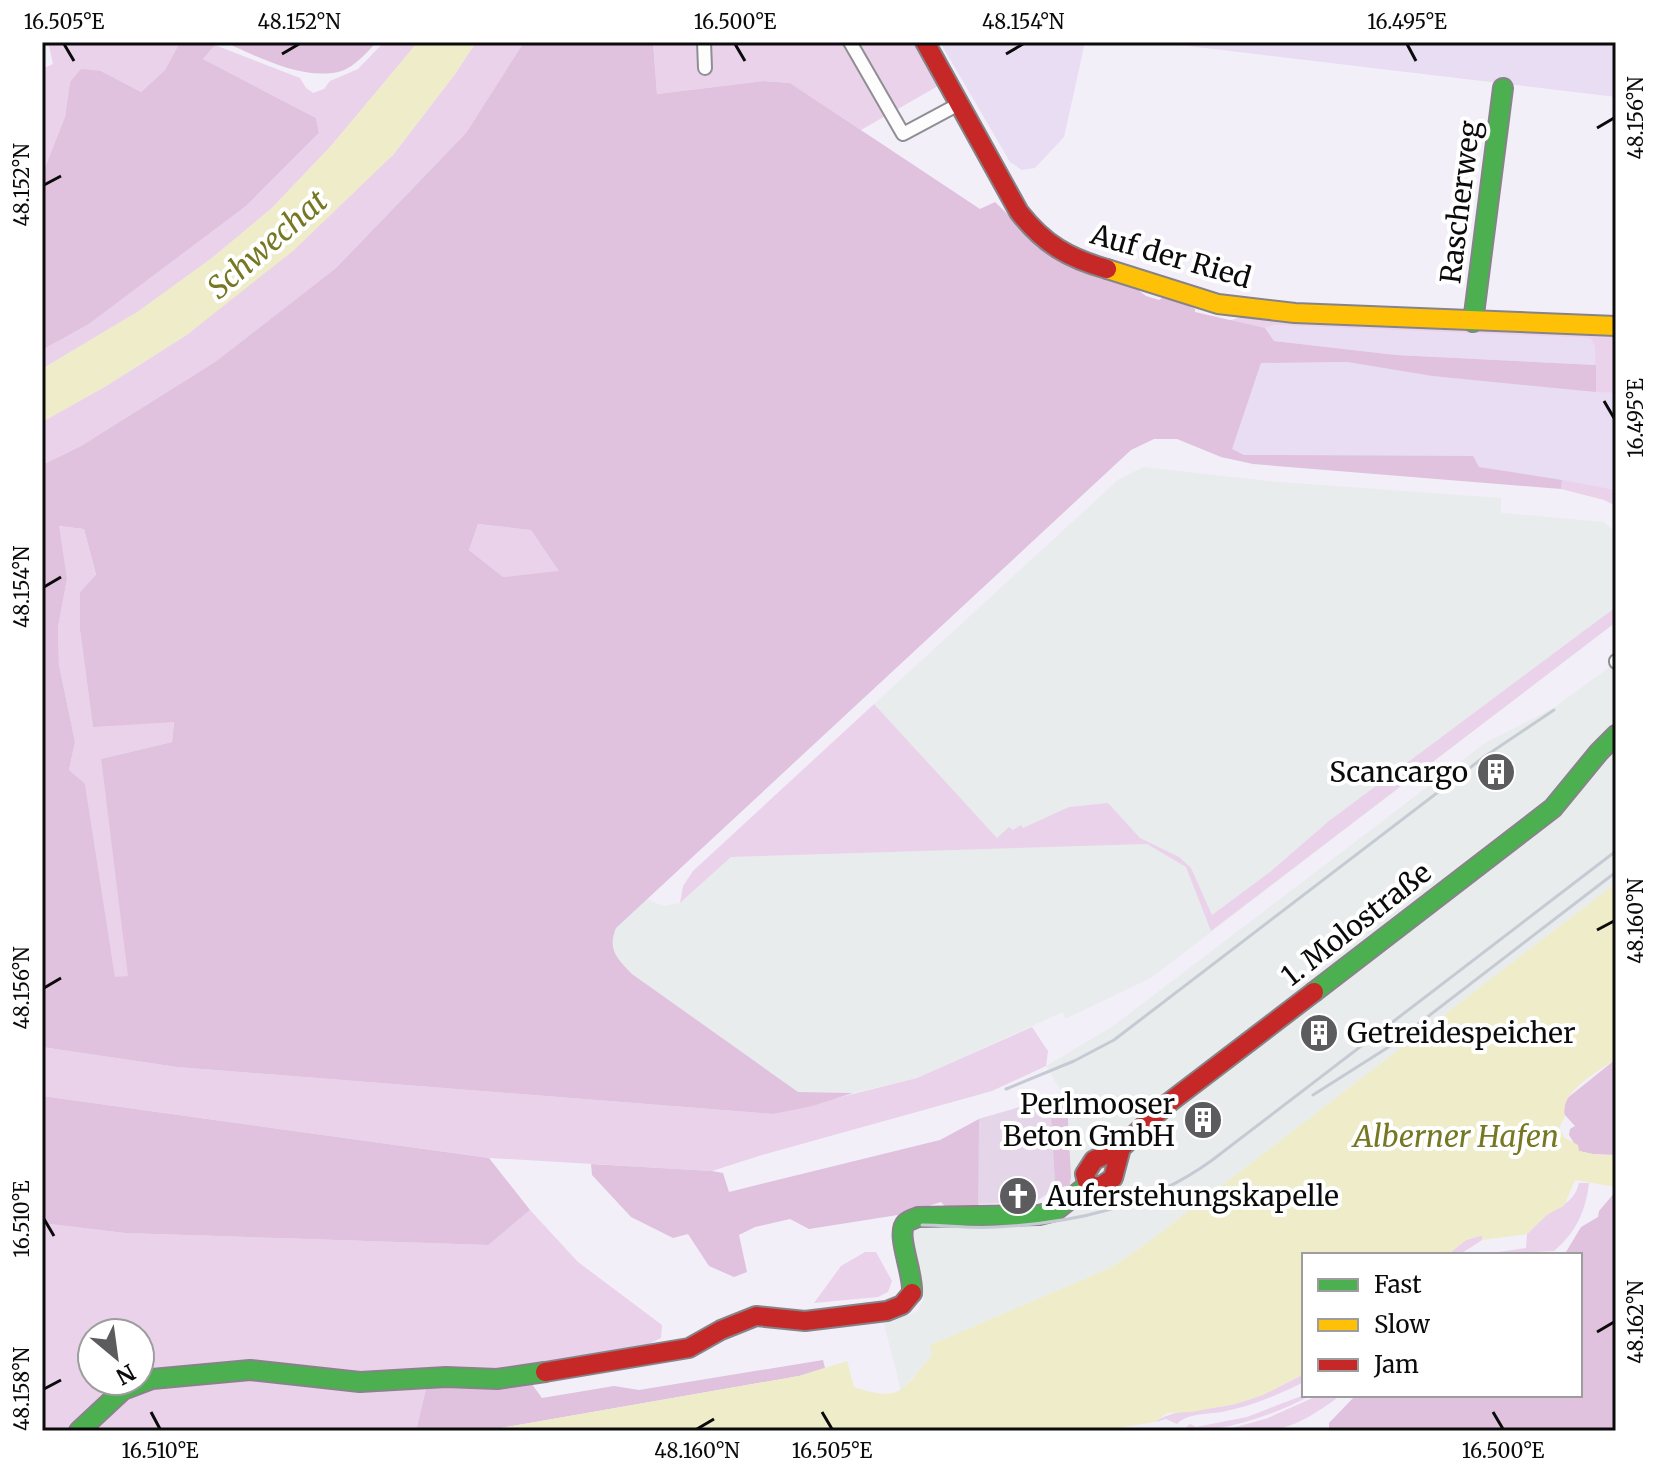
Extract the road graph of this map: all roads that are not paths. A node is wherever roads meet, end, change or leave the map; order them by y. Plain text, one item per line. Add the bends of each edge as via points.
1 (704, 42) edge
2 (850, 42) edge
3 (925, 42) edge
4 (705, 68) dead end
5 (1503, 88) dead end
6 (959, 104) junction
7 (1473, 322) junction
8 (1616, 326) edge
9 (1616, 735) edge
10 (79, 1431) edge

1 - 4 street
2 - 6 street via 903,134
3 - 6 street, Auf der Ried
5 - 7 street, Rascherweg
6 - 7 street, Auf der Ried via 1019,212 1037,235 1069,255 1218,304
7 - 8 street, Auf der Ried
9 - 10 street, 1. Molostraße via 1594,754 1553,808 1166,1105 1121,1148 1113,1178 1100,1187 1088,1185 1055,1211 1039,1215 918,1217 906,1223 902,1240 913,1279 912,1292 902,1305 805,1321 756,1316 689,1348 497,1379 360,1382 250,1370 168,1376 123,1390

